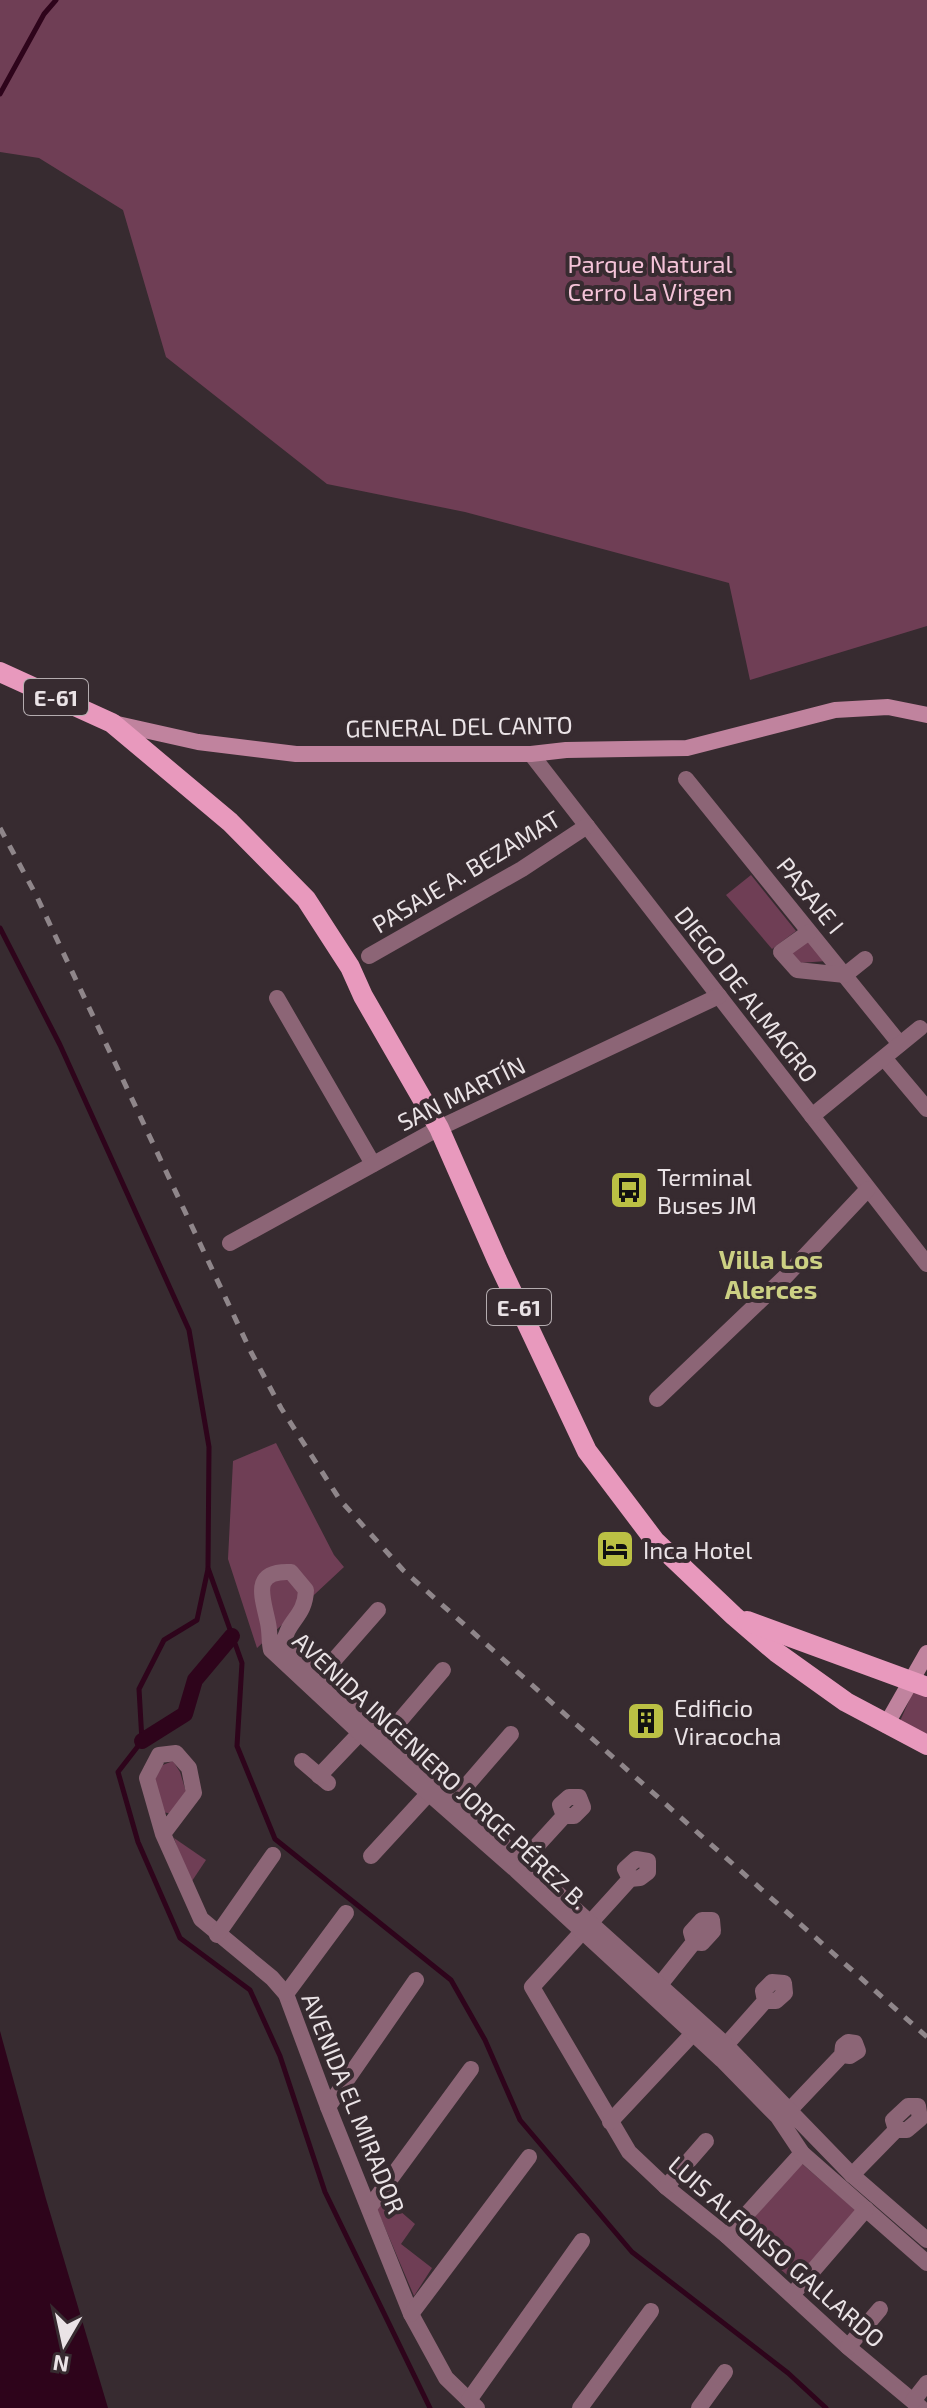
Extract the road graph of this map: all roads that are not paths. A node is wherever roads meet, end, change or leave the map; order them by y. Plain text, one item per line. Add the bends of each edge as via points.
1 (0, 672) edge
2 (927, 715) edge
3 (112, 723) junction
4 (531, 754) junction
5 (686, 779) dead end
6 (587, 826) junction
7 (809, 932) junction
8 (369, 956) dead end
9 (865, 959) dead end
10 (845, 975) junction
11 (719, 996) junction
12 (277, 998) dead end
13 (920, 1028) dead end
14 (900, 1044) junction
15 (884, 1058) junction
16 (927, 1109) edge
17 (812, 1116) junction
18 (439, 1128) junction
19 (373, 1164) junction
20 (868, 1189) junction
21 (230, 1243) dead end
22 (927, 1264) edge
23 (657, 1399) dead end
24 (378, 1610) dead end
25 (734, 1616) junction
26 (927, 1653) edge
27 (443, 1670) dead end
28 (314, 1682) junction
29 (920, 1684) edge
30 (886, 1725) junction
31 (360, 1733) junction
32 (511, 1734) dead end
33 (385, 1738) junction
34 (927, 1745) edge
35 (302, 1761) dead end
36 (429, 1793) junction
37 (454, 1800) junction
38 (564, 1816) dead end
39 (163, 1834) dead end
40 (273, 1855) dead end
41 (371, 1856) dead end
42 (522, 1862) junction
43 (630, 1879) dead end
44 (346, 1913) dead end
45 (585, 1927) junction
46 (217, 1935) junction
47 (694, 1942) dead end
48 (416, 1980) dead end
49 (659, 1986) junction
50 (286, 1994) junction
51 (765, 2001) dead end
52 (696, 2029) junction
53 (726, 2045) junction
54 (842, 2055) dead end
55 (471, 2069) dead end
56 (328, 2107) junction
57 (785, 2115) junction
58 (610, 2122) junction
59 (896, 2130) dead end
60 (706, 2141) dead end
61 (802, 2153) junction
62 (529, 2157) dead end
63 (852, 2175) junction
64 (666, 2187) junction
65 (369, 2208) junction
66 (866, 2209) junction
67 (727, 2236) junction
68 (922, 2238) edge
69 (582, 2241) dead end
70 (927, 2263) edge
71 (792, 2295) junction
72 (880, 2309) dead end
73 (651, 2311) dead end
74 (411, 2314) junction
75 (848, 2347) junction
76 (725, 2372) dead end
77 (927, 2383) edge
78 (473, 2404) edge
79 (917, 2404) edge
80 (580, 2408) edge
81 (699, 2408) edge

1 - 3 main road, GENERAL DEL CANTO / E-61
2 - 4 main road, GENERAL DEL CANTO via 888,707 835,710 687,748
3 - 4 main road, GENERAL DEL CANTO via 198,742 296,754
3 - 18 main road, E-61 via 230,822 306,899
4 - 6 street, DIEGO DE ALMAGRO
5 - 7 street, PASAJE I
6 - 8 street, PASAJE A. BEZAMAT
6 - 11 street, DIEGO DE ALMAGRO
7 - 10 street, PASAJE I
7 - 10 street, PASAJE I via 781,952 797,970
9 - 10 street
10 - 14 street, PASAJE I
11 - 17 street, DIEGO DE ALMAGRO
11 - 18 street, SAN MARTÍN
12 - 19 street
13 - 14 street
14 - 15 street
15 - 16 street
15 - 17 street
17 - 20 street, DIEGO DE ALMAGRO
18 - 19 street, SAN MARTÍN
18 - 25 main road, E-61 via 587,1451 655,1541
19 - 21 street, SAN MARTÍN
20 - 22 street, DIEGO DE ALMAGRO
20 - 23 street
24 - 28 street
25 - 29 main road, E-61
25 - 30 main road, E-61 via 787,1660
26 - 29 main road
27 - 33 street
28 - 28 street, AVENIDA INGENIERO JORGE PÉREZ B. via 283,1646 290,1624 301,1614 306,1590 291,1572 279,1571 261,1586 271,1650
28 - 31 street, AVENIDA INGENIERO JORGE PÉREZ B.
28 - 33 street, AVENIDA INGENIERO JORGE PÉREZ B.
29 - 30 main road
30 - 34 main road, E-61
31 - 35 street via 324,1779
31 - 36 street, AVENIDA INGENIERO JORGE PÉREZ B.
32 - 37 street
33 - 37 street, AVENIDA INGENIERO JORGE PÉREZ B.
36 - 37 street
36 - 41 street
36 - 45 street, AVENIDA INGENIERO JORGE PÉREZ B.
37 - 42 street, AVENIDA INGENIERO JORGE PÉREZ B.
38 - 42 street
39 - 46 street, AVENIDA EL MIRADOR via 201,1919
40 - 46 street
42 - 45 street, AVENIDA INGENIERO JORGE PÉREZ B.
43 - 45 street
44 - 50 street
45 - 49 street, AVENIDA INGENIERO JORGE PÉREZ B.
45 - 52 street, AVENIDA INGENIERO JORGE PÉREZ B.
45 - 58 street, LUIS ALFONSO GALLARDO via 532,1987
46 - 50 street, AVENIDA EL MIRADOR
47 - 49 street
48 - 56 street
49 - 52 street, AVENIDA INGENIERO JORGE PÉREZ B.
50 - 56 street, AVENIDA EL MIRADOR
51 - 53 street
52 - 53 street, AVENIDA INGENIERO JORGE PÉREZ B.
52 - 57 street, AVENIDA INGENIERO JORGE PÉREZ B. via 722,2060
52 - 58 street
53 - 57 street, AVENIDA INGENIERO JORGE PÉREZ B.
54 - 57 street
55 - 65 street
56 - 65 street, AVENIDA EL MIRADOR
57 - 61 street, AVENIDA INGENIERO JORGE PÉREZ B.
57 - 63 street, AVENIDA INGENIERO JORGE PÉREZ B.
58 - 64 street, LUIS ALFONSO GALLARDO via 629,2152
59 - 63 street
60 - 64 street
61 - 66 street, AVENIDA INGENIERO JORGE PÉREZ B.
61 - 67 street
62 - 74 street
63 - 68 street, AVENIDA INGENIERO JORGE PÉREZ B.
64 - 67 street, LUIS ALFONSO GALLARDO
65 - 74 street, AVENIDA EL MIRADOR
66 - 68 street, AVENIDA INGENIERO JORGE PÉREZ B.
66 - 71 street
67 - 71 street, LUIS ALFONSO GALLARDO
68 - 70 street, AVENIDA INGENIERO JORGE PÉREZ B.
69 - 78 street
71 - 75 street, LUIS ALFONSO GALLARDO
72 - 75 street
73 - 80 street
74 - 78 street, AVENIDA EL MIRADOR via 446,2378
75 - 79 street, LUIS ALFONSO GALLARDO
76 - 81 street
77 - 79 street

